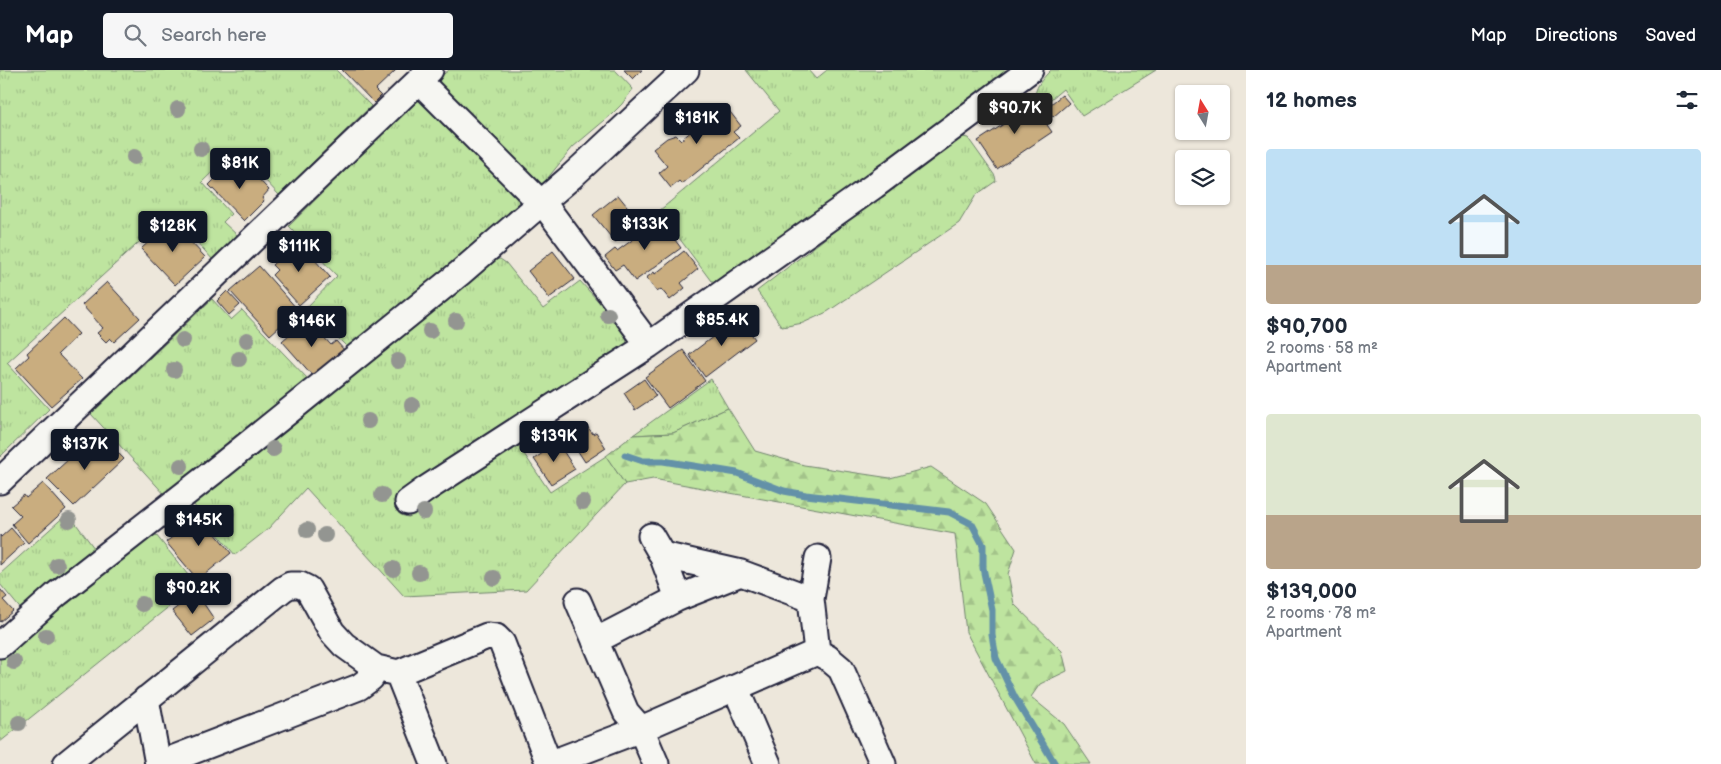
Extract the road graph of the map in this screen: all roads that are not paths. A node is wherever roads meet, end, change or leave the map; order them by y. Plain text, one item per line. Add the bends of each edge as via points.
1 (686, 70) edge
2 (1030, 70) edge
3 (425, 75) edge
4 (541, 203) junction
5 (649, 345) junction
6 (0, 481) edge
7 (408, 502) dead end
8 (818, 558) dead end
9 (741, 573) junction
10 (678, 598) junction
11 (811, 599) junction
12 (578, 601) dead end
13 (595, 641) junction
14 (0, 644) edge
15 (817, 652) junction
16 (387, 671) junction
17 (736, 689) junction
18 (146, 699) junction
19 (641, 729) junction
20 (430, 763) edge
21 (66, 764) edge
22 (158, 764) edge
23 (656, 764) edge
24 (768, 764) edge
25 (883, 764) edge

1 - 4 street
2 - 5 street via 874,186
3 - 4 street
3 - 6 street
4 - 5 street via 556,218
4 - 14 street via 460,273 57,594
5 - 7 street
8 - 11 street
9 - 10 street
9 - 10 street via 656,545
9 - 11 street
10 - 13 street
11 - 15 street
12 - 13 street
13 - 19 street via 626,712
15 - 17 street
15 - 25 street via 841,670
16 - 18 street via 344,645 332,632 308,589 290,585
16 - 19 street via 487,636 496,637 502,643 549,764
16 - 20 street
16 - 22 street via 359,687
17 - 19 street
17 - 24 street
18 - 21 street
18 - 22 street
19 - 23 street

